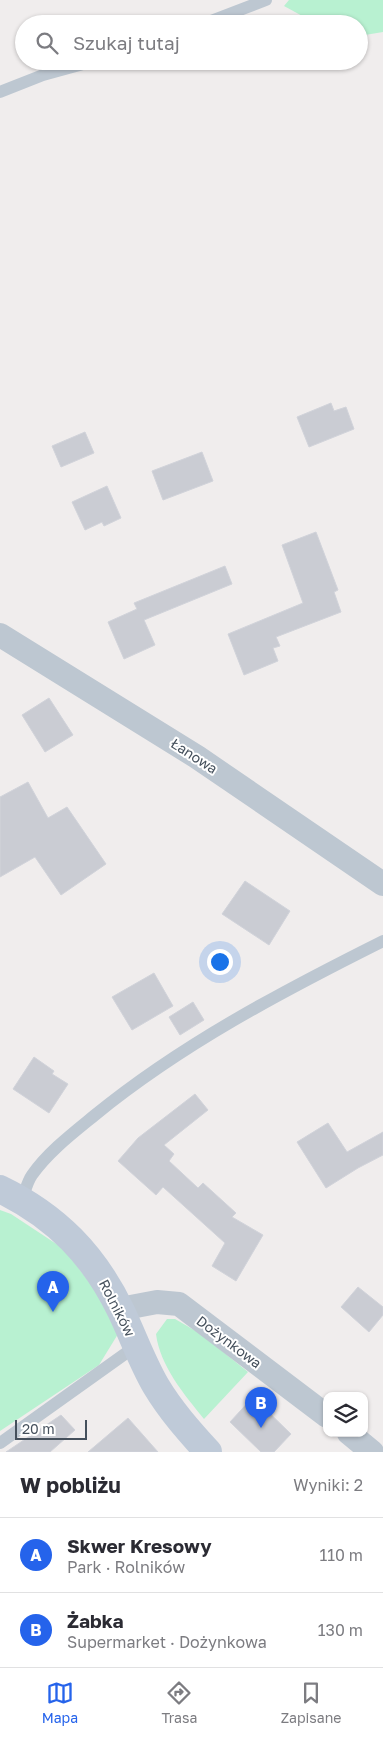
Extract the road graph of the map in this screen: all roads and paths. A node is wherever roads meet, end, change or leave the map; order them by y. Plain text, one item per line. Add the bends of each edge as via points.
1 (266, 0) edge
2 (227, 15) edge
3 (61, 70) edge
4 (0, 92) edge
5 (0, 635) edge
6 (383, 884) edge
7 (383, 941) edge
8 (11, 1194) edge
9 (120, 1309) junction
10 (136, 1346) junction
11 (323, 1413) edge
12 (353, 1437) edge
13 (0, 1443) edge
14 (208, 1452) edge
15 (372, 1452) edge

1 - 2 lane
3 - 4 lane
5 - 6 street, Łanowa via 196,757
7 - 8 lane via 193,1045 119,1095 42,1161
8 - 9 street, Rolników via 52,1221 81,1247
9 - 10 street, Rolników
9 - 11 street, Dożynkowa via 158,1302 179,1304
10 - 13 lane
10 - 14 street, Rolników via 170,1408
12 - 15 street

